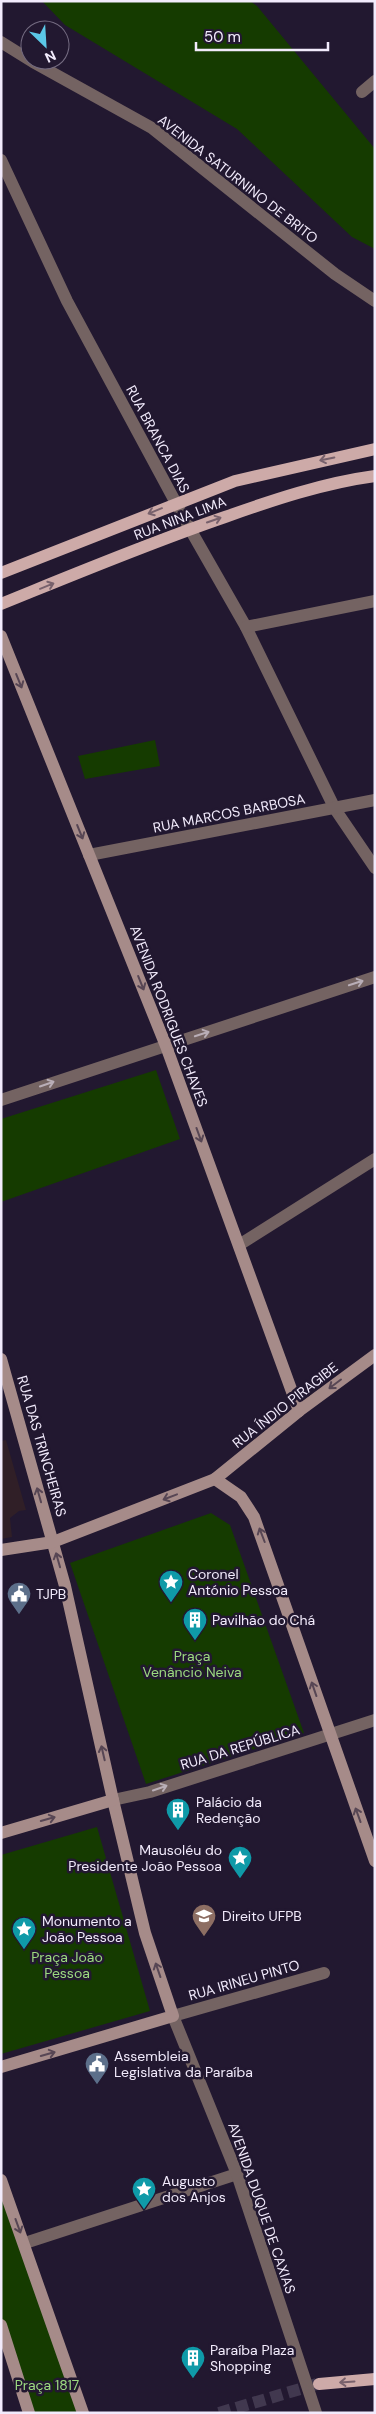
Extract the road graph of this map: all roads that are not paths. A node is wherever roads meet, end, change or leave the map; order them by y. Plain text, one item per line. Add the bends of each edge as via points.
1 (1, 42) edge
2 (375, 81) edge
3 (362, 92) dead end
4 (1, 160) edge
5 (375, 301) edge
6 (375, 449) edge
7 (375, 476) edge
8 (176, 503) junction
9 (190, 529) junction
10 (1, 573) edge
11 (375, 601) edge
12 (1, 604) edge
13 (246, 627) junction
14 (1, 636) edge
15 (375, 800) edge
16 (335, 809) junction
17 (89, 854) junction
18 (375, 868) edge
19 (375, 977) edge
20 (166, 1046) junction
21 (1, 1100) edge
22 (375, 1159) edge
23 (239, 1245) junction
24 (1, 1359) edge
25 (373, 1360) edge
26 (299, 1411) junction
27 (215, 1479) junction
28 (53, 1542) junction
29 (1, 1550) edge
30 (375, 1720) edge
31 (330, 1735) junction
32 (112, 1800) junction
33 (1, 1833) edge
34 (375, 1861) edge
35 (324, 1973) dead end
36 (173, 2016) junction
37 (1, 2067) edge
38 (237, 2174) junction
39 (1, 2180) edge
40 (25, 2243) junction
41 (1, 2326) edge
42 (375, 2379) edge
43 (319, 2384) tunnel mouth
44 (29, 2413) edge
45 (83, 2413) edge
46 (316, 2413) edge

1 - 5 street, AVENIDA SATURNINO DE BRITO via 152,128 328,268
2 - 3 street
4 - 8 street, RUA BRANCA DIAS via 67,301
6 -> 8 main road, RUA NINA LIMA via 235,482
9 -> 7 main road, RUA NINA LIMA via 304,491
8 - 9 street, RUA BRANCA DIAS
8 -> 10 main road, RUA NINA LIMA
12 -> 9 main road, RUA NINA LIMA
9 - 13 street, RUA BRANCA DIAS
11 - 13 street
13 - 16 street, RUA BRANCA DIAS
14 -> 17 street, AVENIDA RODRIGUES CHAVES
15 - 16 street, RUA MARCOS BARBOSA
16 - 17 street, RUA MARCOS BARBOSA
16 - 18 street, RUA BRANCA DIAS
17 -> 20 street, AVENIDA RODRIGUES CHAVES
20 -> 19 street
21 -> 20 street
20 -> 23 street, AVENIDA RODRIGUES CHAVES
22 - 23 street
23 - 26 street, AVENIDA RODRIGUES CHAVES
28 -> 24 street, RUA DAS TRINCHEIRAS
25 -> 26 street, RUA ÍNDIO PIRAGIBE
26 - 27 street, RUA ÍNDIO PIRAGIBE
27 -> 28 street, RUA ÍNDIO PIRAGIBE
31 -> 27 street via 254,1517 241,1496
28 - 29 street, RUA ÍNDIO PIRAGIBE
32 -> 28 street
30 - 31 street, RUA DA REPÚBLICA
32 -> 31 street, RUA DA REPÚBLICA via 150,1792
34 -> 31 street
33 -> 32 street
36 -> 32 street via 145,1933
35 - 36 street, RUA IRINEU PINTO
37 -> 36 street
36 - 38 street, AVENIDA DUQUE DE CAXIAS
38 - 40 street
38 - 46 street, AVENIDA DUQUE DE CAXIAS
39 -> 40 street
40 - 45 street
41 - 44 street
42 -> 43 main road

